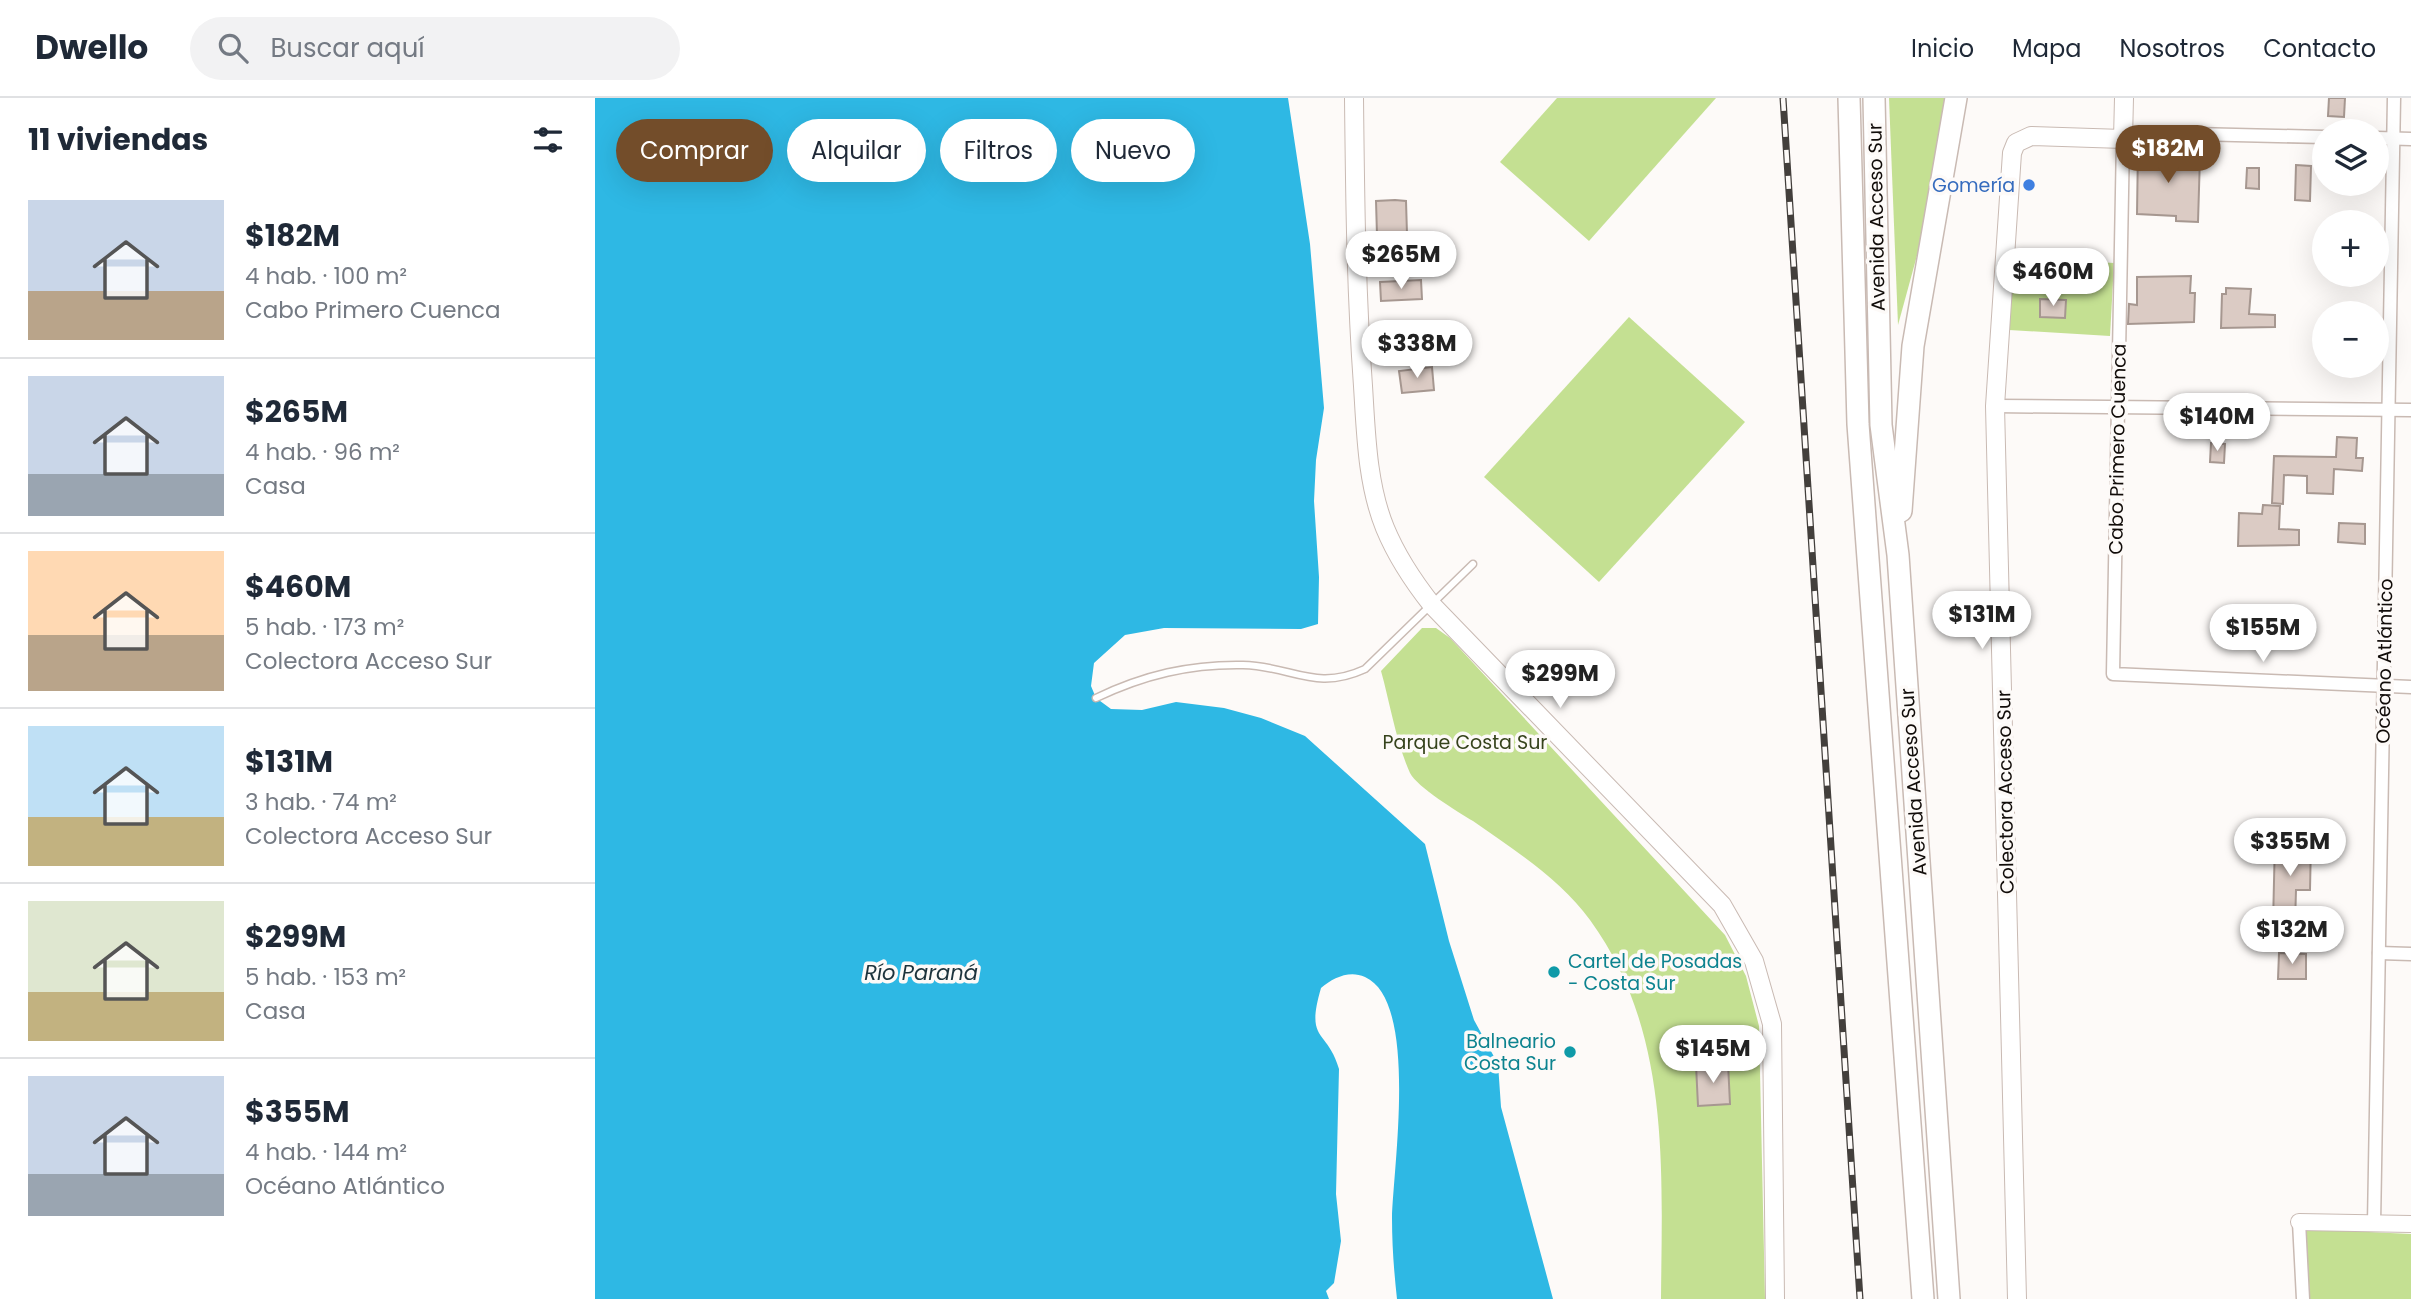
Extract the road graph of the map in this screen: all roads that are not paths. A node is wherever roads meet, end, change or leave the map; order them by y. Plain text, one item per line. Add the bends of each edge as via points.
1 (1354, 98) edge
2 (1849, 98) edge
3 (1874, 98) edge
4 (1957, 98) edge
5 (2124, 98) edge
6 (2394, 98) edge
7 (2312, 136) edge
8 (2389, 138) edge
9 (2393, 138) junction
10 (2123, 139) junction
11 (2411, 139) edge
12 (1995, 407) junction
13 (2118, 408) junction
14 (2388, 410) junction
15 (2411, 411) edge
16 (1898, 555) junction
17 (1473, 564) dead end
18 (1432, 605) junction
19 (2384, 686) junction
20 (2411, 687) edge
21 (1096, 698) dead end
22 (2379, 953) junction
23 (2411, 954) edge
24 (2299, 1222) joint
25 (2374, 1224) junction
26 (2411, 1224) edge
27 (1775, 1299) edge
28 (1923, 1299) edge
29 (1949, 1299) edge
30 (2017, 1299) edge
31 (2303, 1299) edge

1 - 18 main road via 1357,304 1373,481 1384,526 1397,554
2 - 28 highway, Avenida Acceso Sur via 1858,424
3 - 16 highway, Avenida Acceso Sur via 1881,425
4 - 16 highway via 1913,346
5 - 10 main road, Cabo Primero Cuenca
6 - 9 street, Océano Atlántico
7 - 10 street via 2194,134
8 - 9 street
9 - 11 street
9 - 14 street, Océano Atlántico
10 - 12 main road, Colectora Acceso Sur via 2031,135 2016,143
10 - 13 street, Cabo Primero Cuenca
12 - 13 street
12 - 30 main road, Colectora Acceso Sur
13 - 14 street
13 - 19 street, Cabo Primero Cuenca via 2113,674
14 - 15 street
14 - 19 street, Océano Atlántico
16 - 29 highway, Avenida Acceso Sur
17 - 18 lane
18 - 21 lane via 1365,669 1343,679 1315,680 1245,665 1203,667 1168,670
18 - 27 main road via 1721,905 1754,961 1772,1024
19 - 20 street
19 - 22 street, Océano Atlántico
22 - 23 street
22 - 25 street, Océano Atlántico
24 - 25 street
24 - 31 street
25 - 26 street

